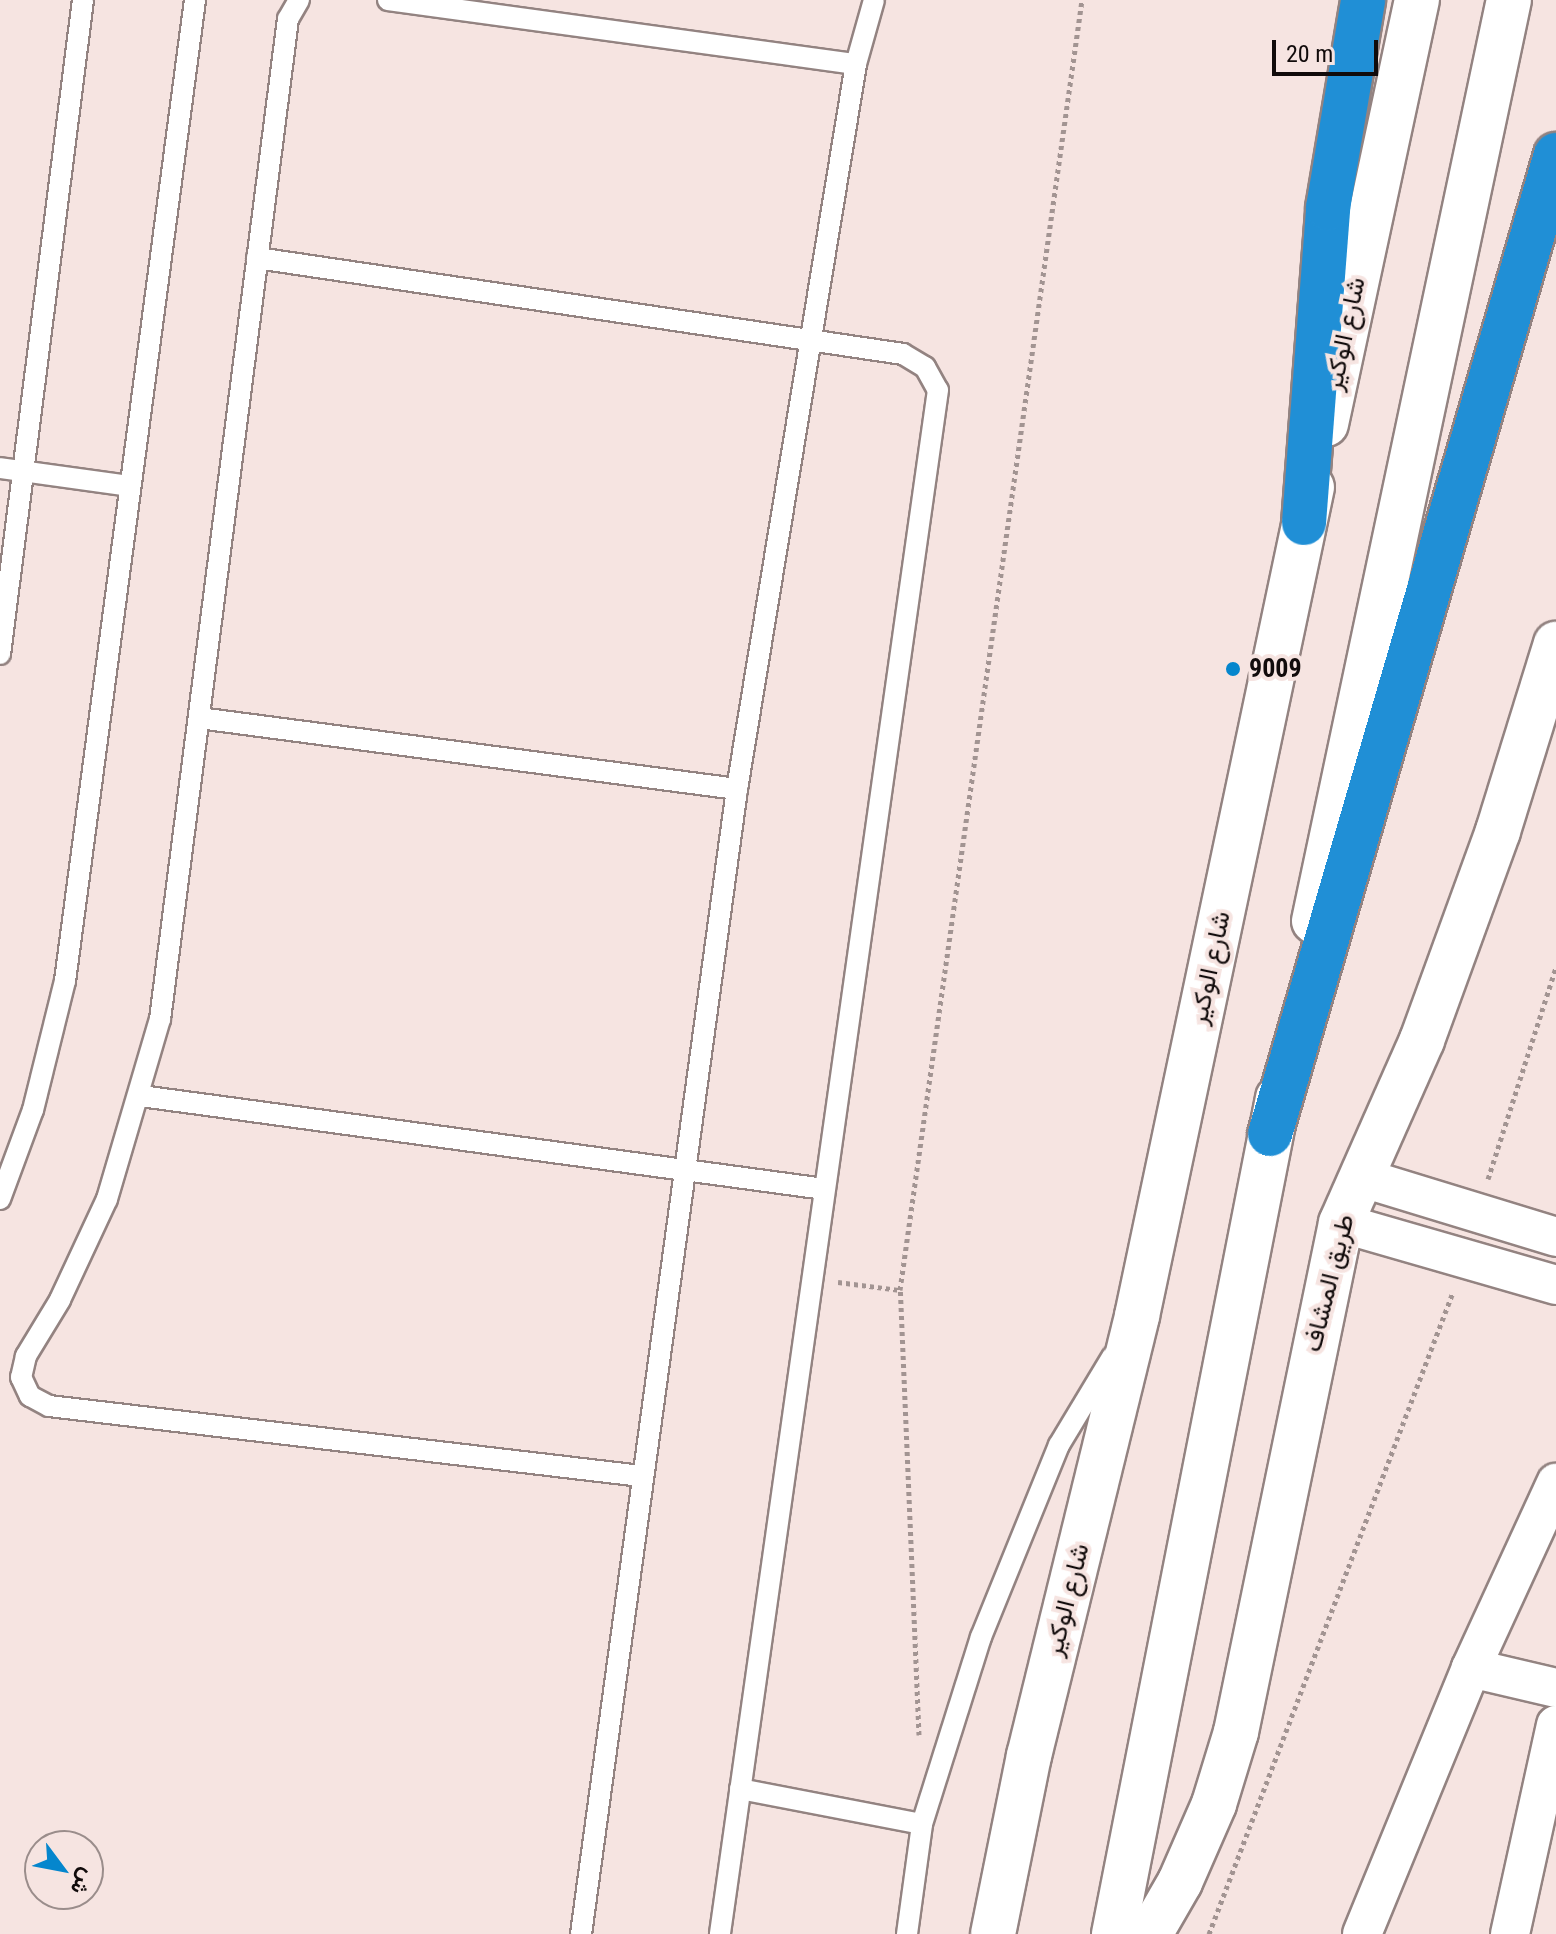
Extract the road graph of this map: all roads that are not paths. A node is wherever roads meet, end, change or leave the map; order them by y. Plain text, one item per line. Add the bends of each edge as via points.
1 (83, 0) edge
2 (195, 0) edge
3 (299, 0) edge
4 (388, 0) edge
5 (874, 0) edge
6 (1363, 0) edge
7 (1417, 0) edge
8 (1509, 0) edge
9 (856, 64) junction
10 (1556, 155) edge
11 (257, 258) junction
12 (810, 340) junction
13 (0, 468) edge
14 (23, 471) junction
15 (130, 486) junction
16 (1304, 523) junction
17 (1556, 644) edge
18 (0, 654) edge
19 (199, 718) junction
20 (737, 789) junction
21 (141, 1096) junction
22 (1270, 1134) junction
23 (682, 1170) junction
24 (1360, 1177) junction
25 (824, 1189) junction
26 (0, 1199) edge
27 (1341, 1223) junction
28 (1556, 1237) edge
29 (1556, 1285) edge
30 (1137, 1316) junction
31 (641, 1476) junction
32 (1556, 1483) edge
33 (1471, 1668) junction
34 (1556, 1688) edge
35 (1556, 1725) edge
36 (740, 1789) junction
37 (922, 1824) junction
38 (581, 1934) edge
39 (720, 1934) edge
40 (907, 1934) edge
41 (993, 1934) edge
42 (1114, 1934) edge
43 (1150, 1934) edge
44 (1362, 1934) edge
45 (1510, 1934) edge

1 - 14 lane
2 - 15 lane
3 - 11 lane via 288,19
4 - 9 lane
5 - 9 lane
6 - 16 highway via 1328,208
7 - 16 main road, شارع الوكير
8 - 22 main road
9 - 12 lane
10 - 22 highway
11 - 12 lane
11 - 19 lane
12 - 20 lane
12 - 25 lane via 915,359 933,378 940,404
13 - 14 lane
14 - 15 lane
14 - 18 lane
15 - 26 lane via 65,981 33,1110
16 - 30 main road, شارع الوكير
17 - 24 main road, طريق المشاف via 1498,831 1422,1040
19 - 20 lane
19 - 21 lane via 160,1019
20 - 23 lane
21 - 23 lane
21 - 31 lane via 90,1237 21,1366 30,1396 49,1406
22 - 42 main road
23 - 25 lane
23 - 31 lane
24 - 27 main road, طريق المشاف
24 - 28 street
25 - 36 lane
27 - 29 street
27 - 43 main road, طريق المشاف via 1236,1732 1208,1817
30 - 37 lane via 1059,1445 1031,1507 981,1637
30 - 41 main road, شارع الوكير via 1029,1756
31 - 38 lane
32 - 33 street
33 - 34 street
33 - 44 street
35 - 45 street
36 - 37 lane
36 - 39 lane
37 - 40 lane

